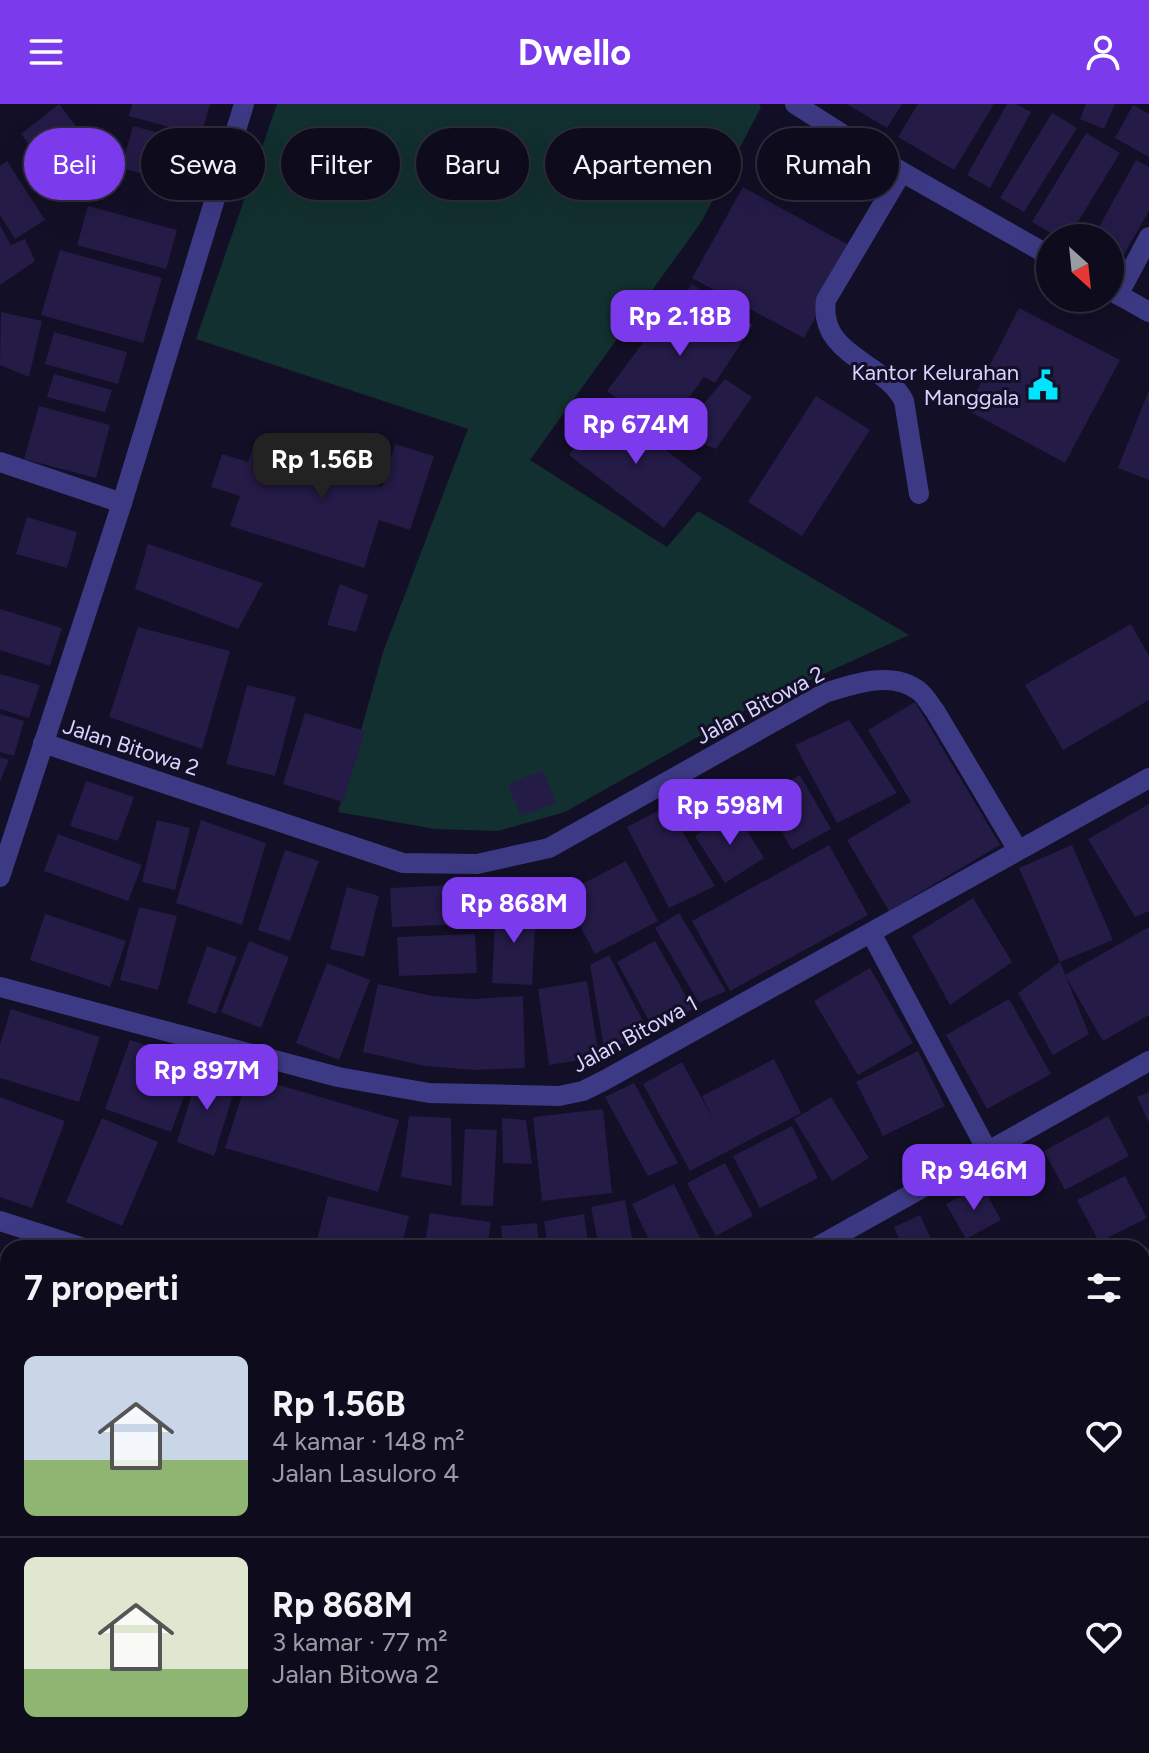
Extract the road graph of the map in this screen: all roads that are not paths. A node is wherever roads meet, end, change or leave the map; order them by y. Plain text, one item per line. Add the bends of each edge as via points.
1 (244, 104) edge
2 (795, 104) edge
3 (902, 172) junction
4 (1149, 237) edge
5 (1036, 248) edge
6 (1124, 277) edge
7 (1124, 298) edge
8 (1149, 312) edge
9 (0, 462) edge
10 (919, 494) dead end
11 (122, 503) junction
12 (43, 743) junction
13 (1149, 778) edge
14 (1018, 850) junction
15 (0, 877) edge
16 (871, 933) junction
17 (0, 987) edge
18 (1149, 1061) edge
19 (987, 1150) junction
20 (0, 1221) edge
21 (59, 1240) edge
22 (829, 1240) edge

1 - 11 street
2 - 3 street
3 - 5 street
3 - 10 street via 825,309 829,331 839,345 897,388 904,401
4 - 6 street
7 - 8 street
9 - 11 street
11 - 12 street
12 - 14 street, Jalan Bitowa 2 via 403,863 477,864 549,848 825,693 859,682 885,681 919,691 935,711
12 - 15 street
13 - 14 street, Jalan Bitowa 1
14 - 16 street, Jalan Bitowa 1
16 - 17 street, Jalan Bitowa 1 via 605,1080 559,1096 429,1093 338,1077
16 - 19 street
18 - 19 street
19 - 22 street
20 - 21 street

